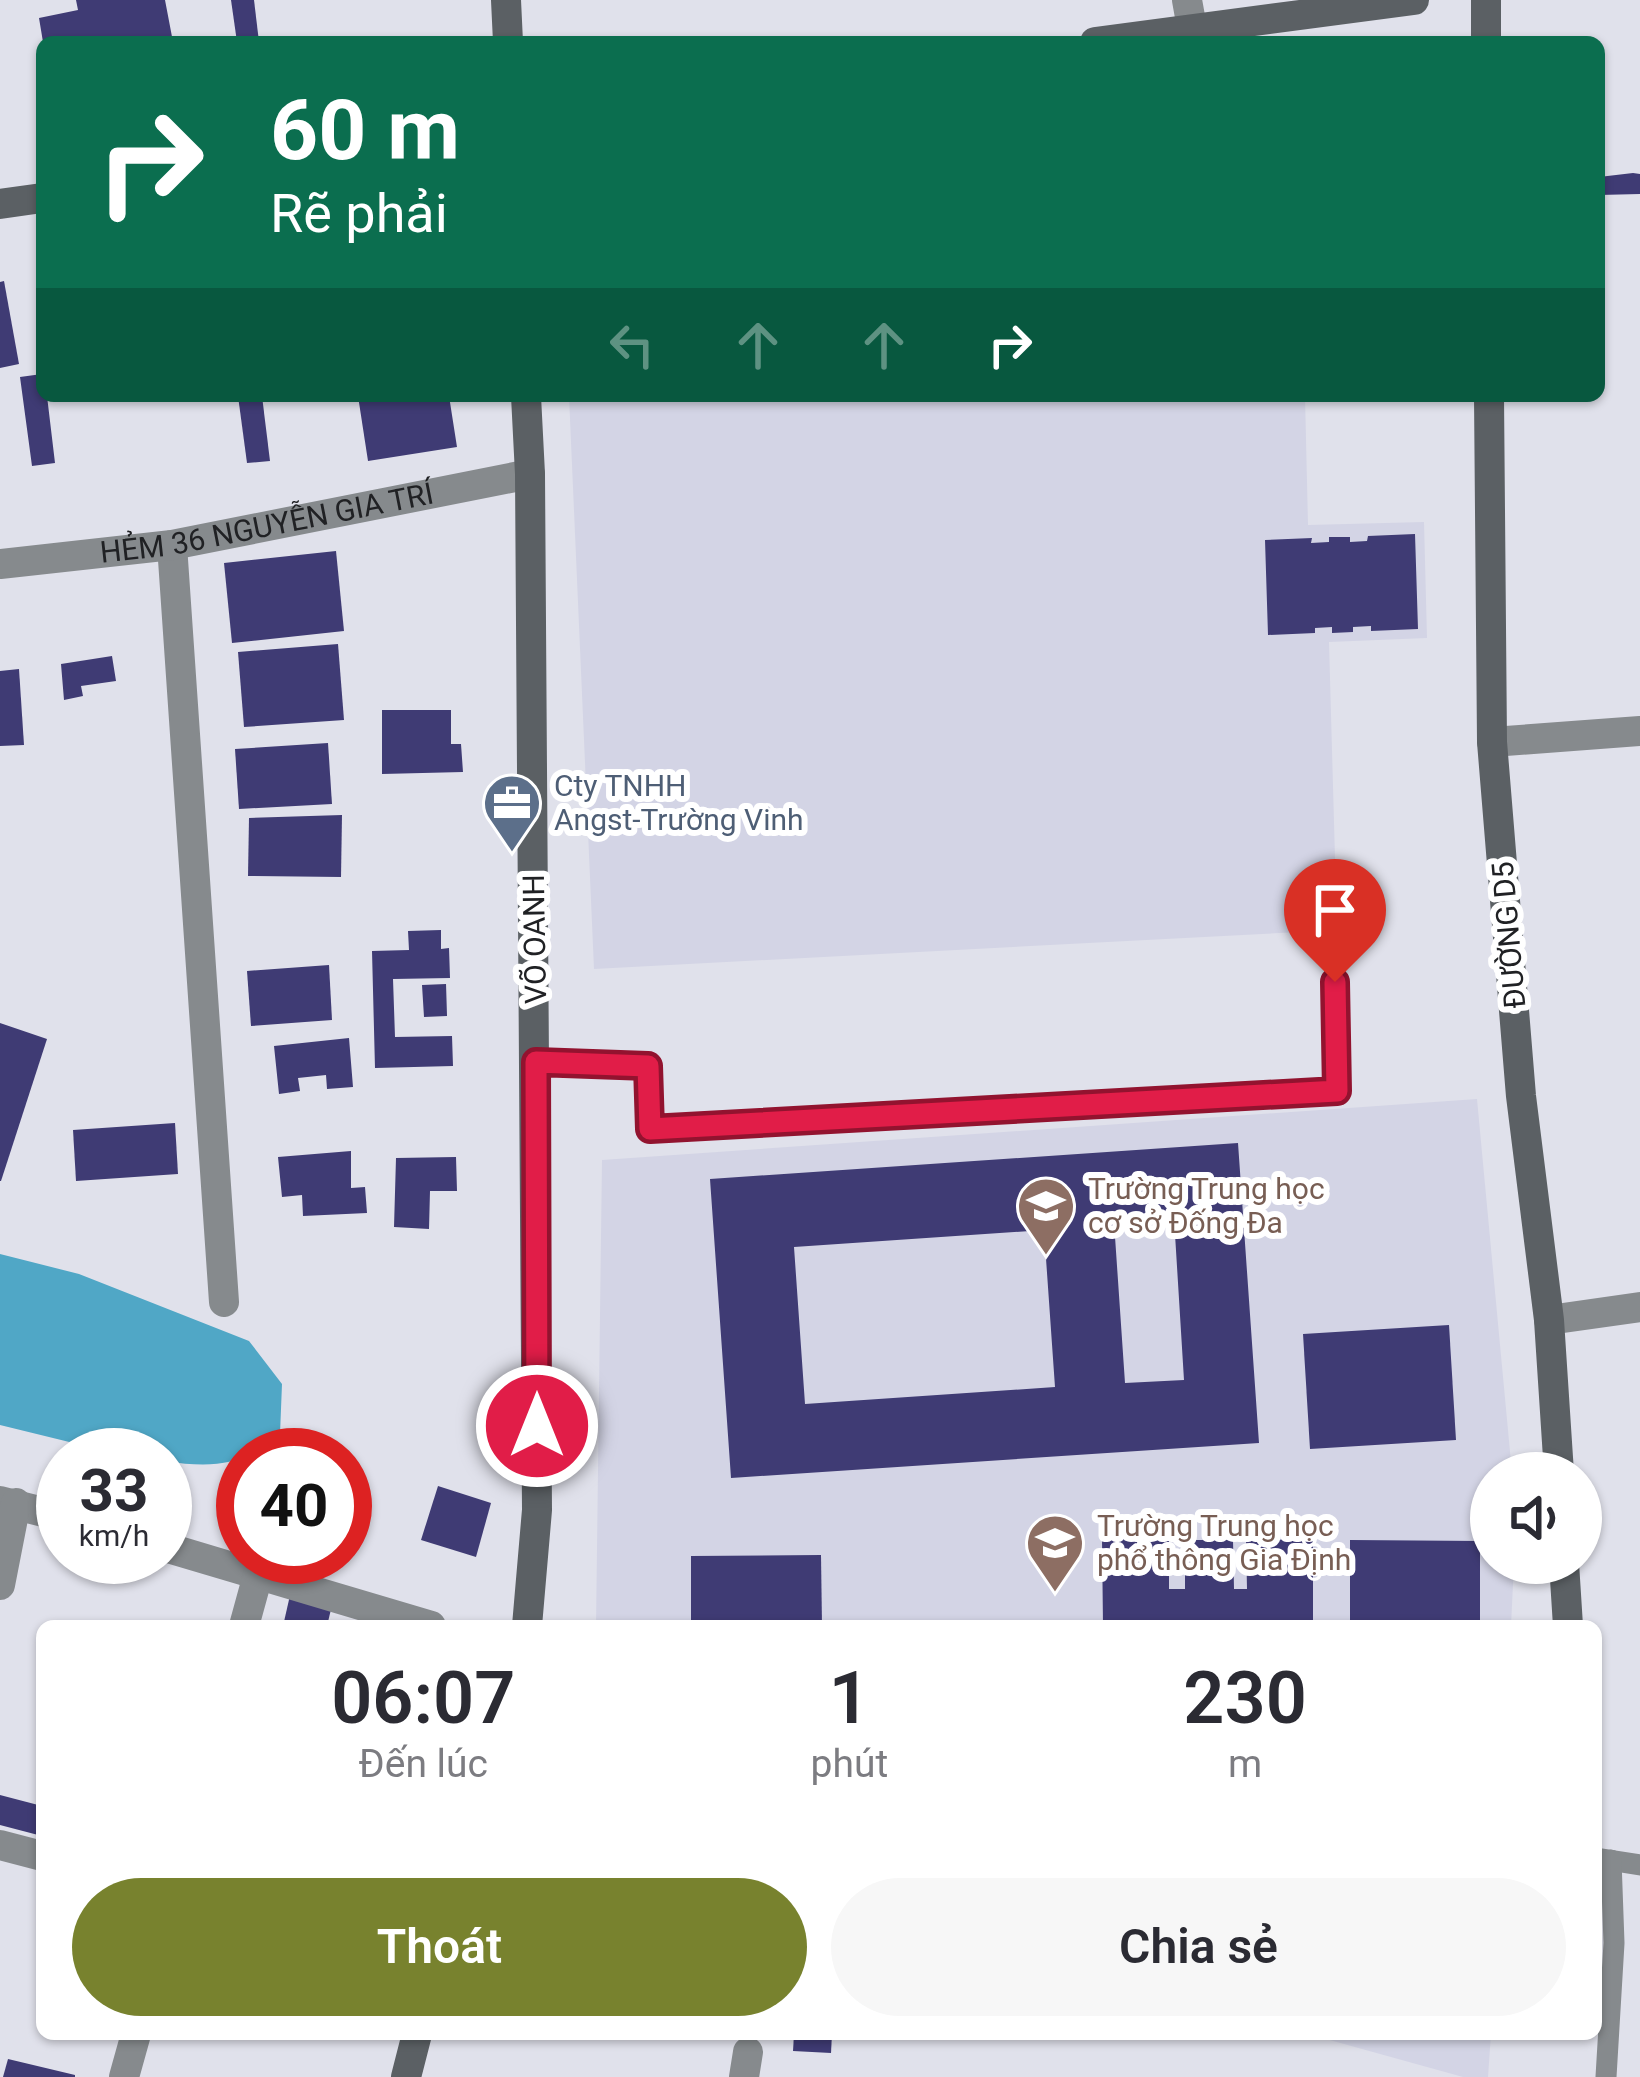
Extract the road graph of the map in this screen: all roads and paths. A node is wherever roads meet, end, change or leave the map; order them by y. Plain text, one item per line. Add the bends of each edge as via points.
1 (506, 0) edge
2 (1414, 0) edge
3 (1486, 0) edge
4 (1189, 14) edge
5 (508, 36) edge
6 (1115, 36) edge
7 (1486, 36) edge
8 (36, 199) edge
9 (0, 204) edge
10 (526, 402) edge
11 (1489, 402) edge
12 (530, 474) junction
13 (172, 545) junction
14 (0, 564) edge
15 (1640, 731) edge
16 (1492, 742) junction
17 (1335, 982) dead end
18 (536, 1062) junction
19 (224, 1302) dead end
20 (1640, 1307) edge
21 (1549, 1320) junction
22 (1557, 1452) edge
23 (8, 1502) edge
24 (256, 1584) edge
25 (289, 1584) edge
26 (1565, 1584) edge
27 (0, 1585) edge
28 (246, 1620) edge
29 (411, 1620) edge
30 (528, 1620) edge
31 (1568, 1620) edge
32 (0, 1845) edge
33 (36, 1854) edge
34 (1603, 1859) edge
35 (1640, 1865) edge
36 (134, 2040) edge
37 (415, 2040) edge
38 (124, 2077) edge
39 (406, 2077) edge
40 (1606, 2077) edge

1 - 5 street
2 - 4 street
3 - 7 street
4 - 6 street
8 - 9 street
10 - 12 street, VÕ OANH
11 - 16 street, ĐƯỜNG D5
12 - 13 street, HẺM 36 NGUYỄN GIA TRÍ
12 - 18 street, VÕ OANH
13 - 14 street, HẺM 36 NGUYỄN GIA TRÍ
13 - 19 street
15 - 16 street
16 - 21 street, ĐƯỜNG D5 via 1520,1096
17 - 18 lane via 1337,1091 650,1129 648,1066
18 - 30 street, VÕ OANH via 537,1510
20 - 21 street
21 - 22 street, ĐƯỜNG D5
23 - 27 street
24 - 28 street
25 - 29 street
26 - 31 street
32 - 33 street
34 - 35 lane
34 - 40 lane via 1614,1943
36 - 38 street
37 - 39 street

